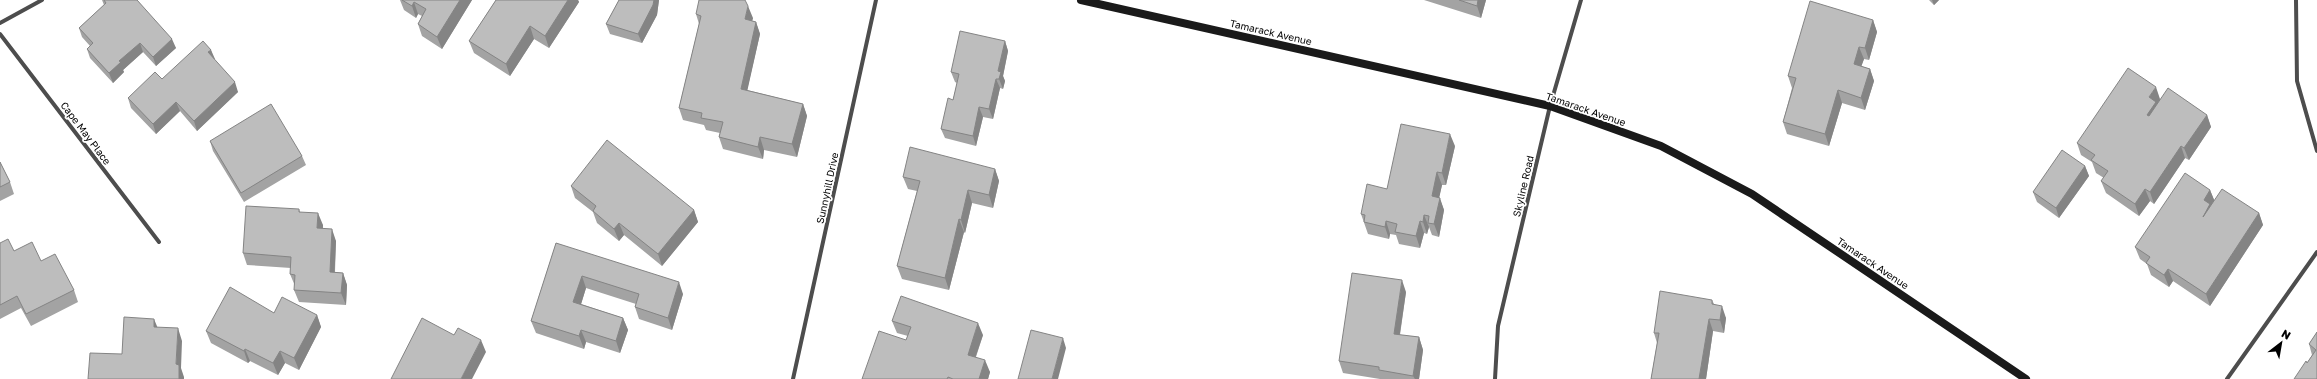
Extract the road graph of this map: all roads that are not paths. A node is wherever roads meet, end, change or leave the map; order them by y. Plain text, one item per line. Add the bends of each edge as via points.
1 (42, 0) edge
2 (876, 0) edge
3 (1081, 0) edge
4 (1581, 0) edge
5 (2296, 0) edge
6 (0, 23) edge
7 (0, 34) edge
8 (1550, 106) junction
9 (2317, 151) edge
10 (159, 242) dead end
11 (2317, 252) edge
12 (793, 379) edge
13 (1495, 379) edge
14 (2026, 379) edge
15 (2227, 379) edge

1 - 6 street
2 - 12 street, Sunnyhill Drive
3 - 8 main road, Tamarack Avenue
4 - 8 street, Skyline Road
5 - 9 street via 2297,81
7 - 10 street, Cape May Place
8 - 13 street, Skyline Road via 1498,326
8 - 14 main road, Tamarack Avenue via 1661,146 1752,194
11 - 15 street

